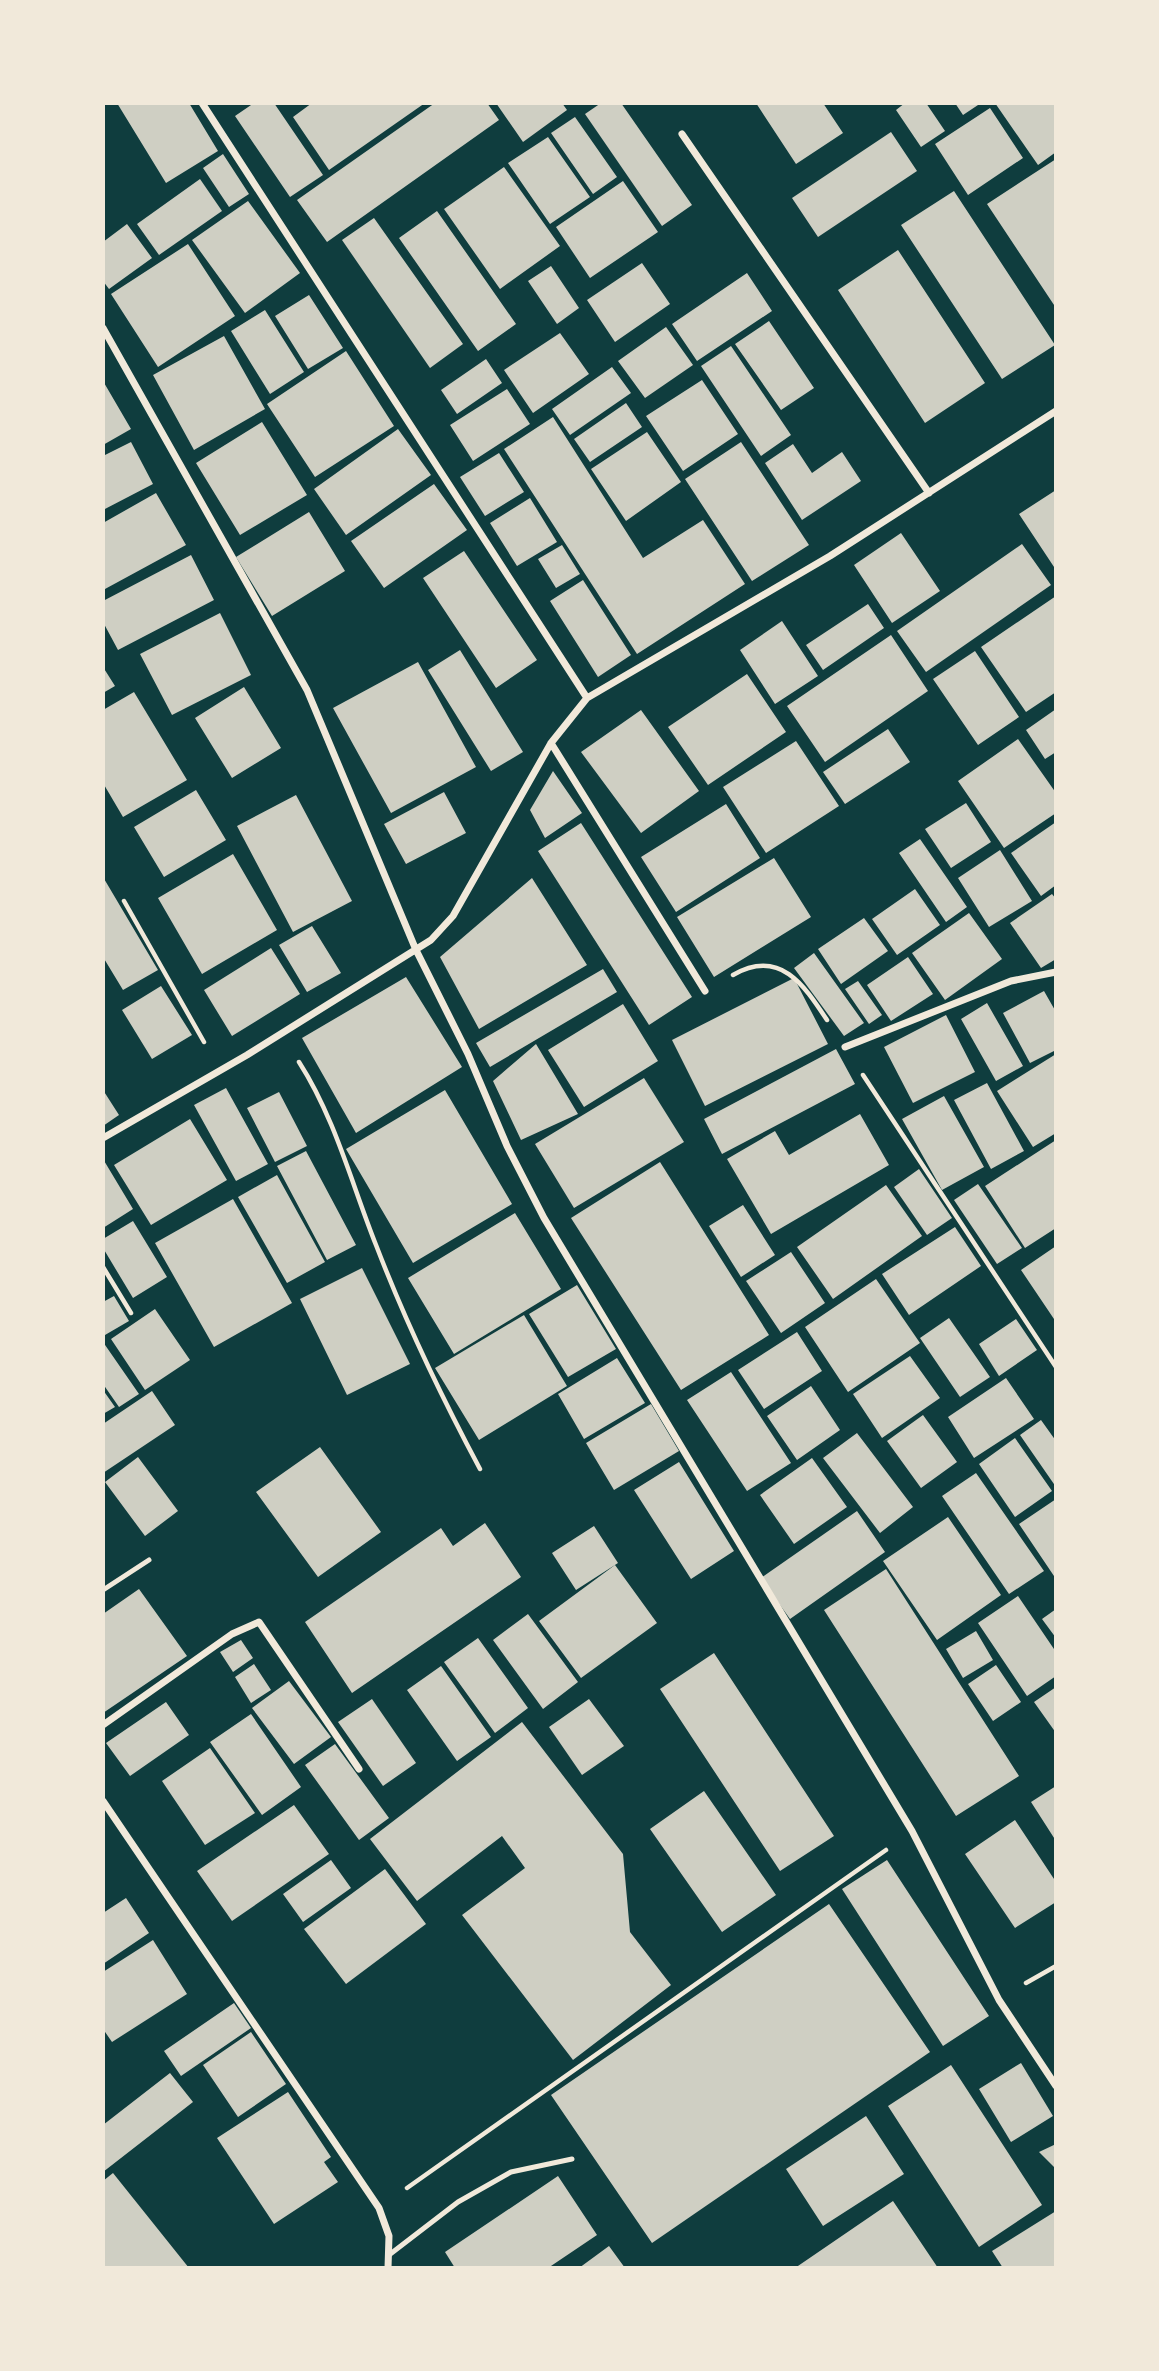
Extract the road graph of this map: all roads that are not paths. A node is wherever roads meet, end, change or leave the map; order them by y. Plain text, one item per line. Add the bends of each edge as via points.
1 (202, 103) edge
2 (682, 134) dead end
3 (103, 328) edge
4 (1056, 411) edge
5 (929, 494) junction
6 (587, 698) junction
7 (551, 743) junction
8 (415, 950) junction
9 (1056, 972) edge
10 (705, 991) road end
11 (845, 1047) road end
12 (103, 1138) edge
13 (149, 1560) dead end
14 (103, 1590) edge
15 (103, 1725) edge
16 (359, 1769) dead end
17 (103, 1801) edge
18 (1056, 2085) edge
19 (572, 2159) dead end
20 (389, 2255) junction
21 (388, 2268) edge

1 - 6 street
2 - 5 street
3 - 8 street via 307,690
4 - 5 street
5 - 6 street
6 - 7 street
7 - 8 street via 453,916
7 - 10 street
8 - 12 street
8 - 18 street via 544,1218 912,1831 999,2000
9 - 11 street via 1012,981
13 - 14 lane
15 - 16 street via 232,1634 259,1622
17 - 20 street via 379,2208 386,2221
19 - 20 lane via 511,2172 458,2202
20 - 21 street

